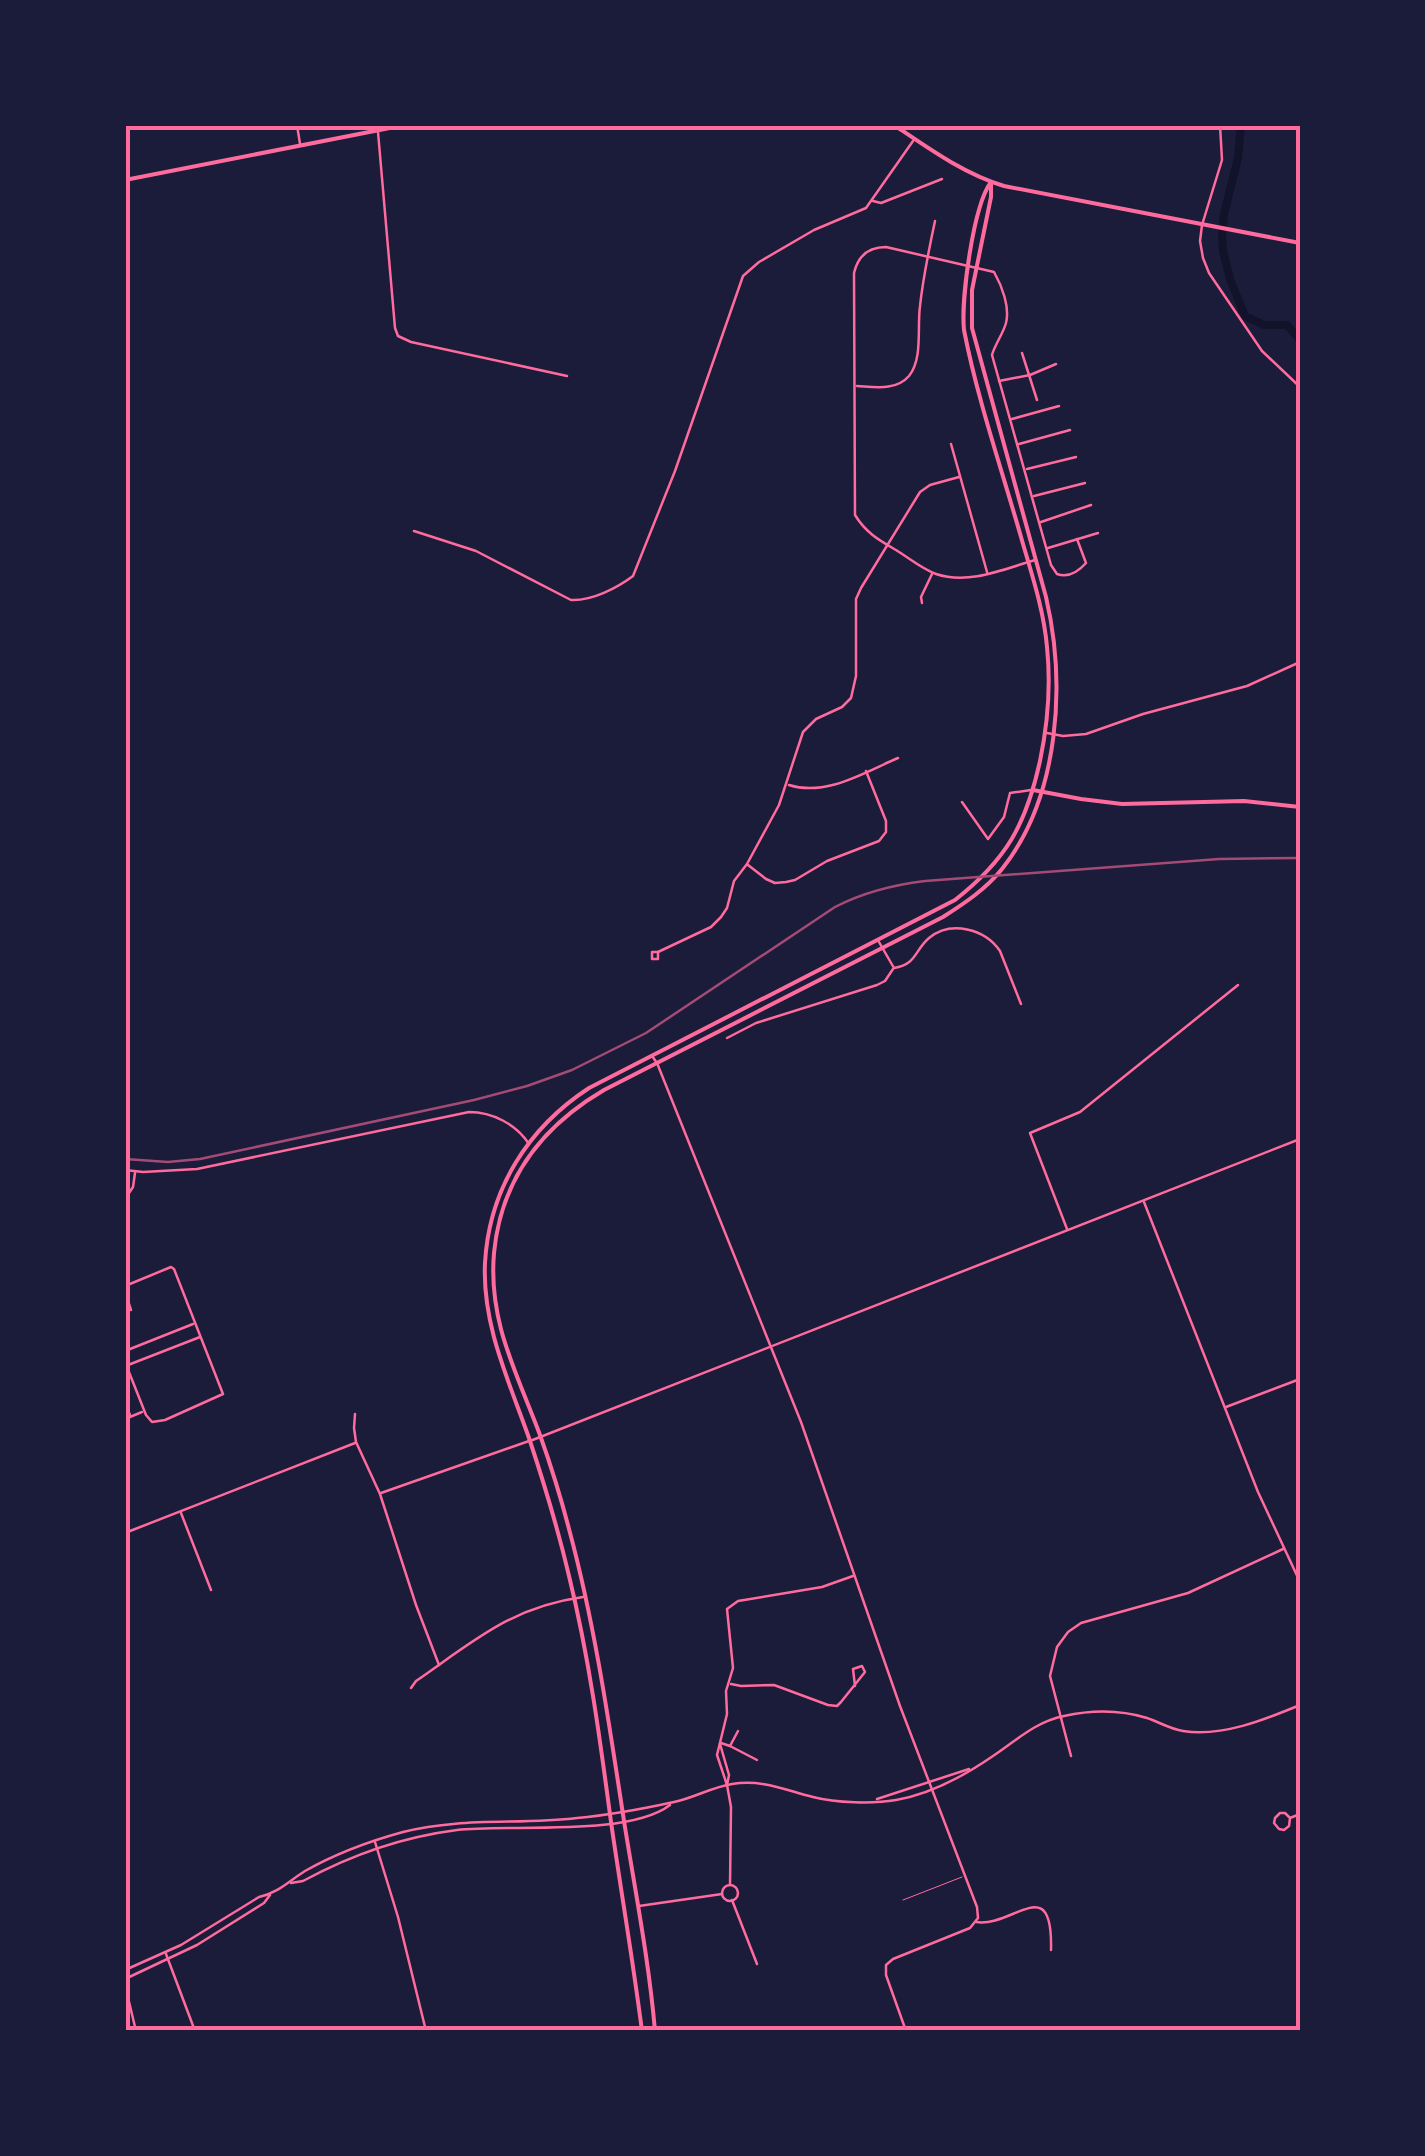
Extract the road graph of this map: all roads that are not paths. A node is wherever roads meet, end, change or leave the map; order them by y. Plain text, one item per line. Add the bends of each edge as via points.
1 (297, 125) edge
2 (404, 125) edge
3 (894, 125) edge
4 (1220, 125) edge
5 (378, 130) junction
6 (914, 140) junction
7 (300, 145) junction
8 (942, 179) dead end
9 (125, 180) edge
10 (991, 182) junction
11 (872, 200) junction
12 (934, 220) dead end
13 (1202, 225) junction
14 (1300, 243) edge
15 (927, 258) junction
16 (968, 267) junction
17 (976, 268) junction
18 (1022, 353) dead end
19 (1056, 364) dead end
20 (1030, 375) junction
21 (568, 376) dead end
22 (998, 382) junction
23 (855, 386) junction
24 (1300, 387) edge
25 (1037, 400) dead end
26 (1059, 406) dead end
27 (1011, 420) junction
28 (1070, 430) dead end
29 (951, 444) dead end
30 (1017, 444) junction
31 (1076, 456) dead end
32 (1026, 470) junction
33 (959, 477) junction
34 (1085, 483) dead end
35 (1032, 497) junction
36 (1091, 506) dead end
37 (1039, 522) junction
38 (414, 531) dead end
39 (1098, 533) dead end
40 (1077, 540) junction
41 (888, 545) junction
42 (1046, 548) junction
43 (1036, 560) junction
44 (1028, 562) junction
45 (933, 573) junction
46 (988, 573) junction
47 (922, 603) dead end
48 (1300, 662) edge
49 (1045, 733) junction
50 (1054, 734) junction
51 (898, 758) dead end
52 (866, 771) junction
53 (788, 784) junction
54 (1033, 790) junction
55 (1042, 791) junction
56 (962, 802) dead end
57 (1300, 807) edge
58 (747, 864) junction
59 (878, 940) junction
60 (882, 947) junction
61 (658, 952) dead end
62 (894, 968) junction
63 (1238, 985) dead end
64 (1022, 1004) dead end
65 (727, 1038) dead end
66 (652, 1056) junction
67 (657, 1063) junction
68 (1300, 1140) edge
69 (528, 1143) junction
70 (534, 1148) junction
71 (125, 1170) edge
72 (135, 1172) junction
73 (125, 1199) edge
74 (1144, 1201) junction
75 (1067, 1231) junction
76 (125, 1275) edge
77 (130, 1283) junction
78 (125, 1286) edge
79 (125, 1292) edge
80 (131, 1310) dead end
81 (195, 1324) junction
82 (201, 1337) junction
83 (771, 1347) junction
84 (125, 1351) edge
85 (126, 1364) edge
86 (1300, 1379) edge
87 (125, 1403) edge
88 (1225, 1408) junction
89 (144, 1411) junction
90 (355, 1414) dead end
91 (128, 1418) edge
92 (540, 1436) junction
93 (530, 1441) junction
94 (356, 1442) junction
95 (379, 1493) junction
96 (180, 1511) junction
97 (130, 1531) dead end
98 (1284, 1548) junction
99 (855, 1575) junction
100 (1300, 1582) edge
101 (211, 1590) dead end
102 (585, 1596) junction
103 (574, 1598) junction
104 (439, 1665) junction
105 (729, 1683) junction
106 (855, 1686) dead end
107 (411, 1688) dead end
108 (1300, 1706) edge
109 (1061, 1716) junction
110 (738, 1730) dead end
111 (719, 1743) junction
112 (730, 1746) junction
113 (1071, 1756) dead end
114 (757, 1760) dead end
115 (974, 1768) junction
116 (929, 1782) junction
117 (727, 1785) junction
118 (932, 1789) junction
119 (875, 1800) junction
120 (673, 1803) junction
121 (623, 1812) junction
122 (610, 1814) junction
123 (1300, 1814) edge
124 (1290, 1818) dead end
125 (624, 1820) junction
126 (508, 1821) junction
127 (612, 1822) junction
128 (508, 1829) junction
129 (374, 1841) junction
130 (377, 1848) junction
131 (965, 1876) junction
132 (290, 1883) junction
133 (730, 1885) junction
134 (271, 1894) junction
135 (722, 1894) junction
136 (732, 1900) junction
137 (902, 1900) dead end
138 (638, 1906) junction
139 (221, 1920) junction
140 (976, 1922) junction
141 (225, 1927) junction
142 (1051, 1950) dead end
143 (166, 1952) junction
144 (168, 1960) junction
145 (757, 1964) dead end
146 (125, 1970) edge
147 (125, 1979) edge
148 (125, 1986) edge
149 (136, 2031) edge
150 (195, 2031) edge
151 (426, 2031) edge
152 (642, 2031) edge
153 (656, 2031) edge
154 (906, 2031) edge

1 - 7 street
2 - 5 main road
3 - 6 main road
4 - 13 street via 1222,160
5 - 7 main road
5 - 21 street via 398,336
6 - 10 main road
6 - 11 street
7 - 9 main road
8 - 11 street via 881,203
10 - 13 main road
10 - 16 main road
10 - 17 main road
11 - 38 street via 743,276 634,576 588,598 566,599 476,551
12 - 15 street
13 - 14 main road
13 - 24 street via 1209,273 1262,352
15 - 16 street
15 - 23 street via 912,370 893,386
15 - 23 street via 883,247 859,260
16 - 17 street
16 - 44 main road via 966,338
17 - 22 street via 994,272 1006,307 992,356
17 - 43 main road via 974,338
18 - 20 street
19 - 20 street
20 - 22 street
20 - 25 street
22 - 27 street
23 - 41 street via 855,516
26 - 27 street
27 - 30 street
28 - 30 street
29 - 33 street
30 - 32 street
31 - 32 street
32 - 35 street
33 - 41 street via 920,492
33 - 46 street
34 - 35 street
35 - 37 street
36 - 37 street
37 - 42 street
39 - 40 street
40 - 42 street
40 - 42 street via 1086,563 1066,576 1053,570
41 - 45 street
41 - 53 street via 856,600 853,694 802,732
43 - 44 street
43 - 50 main road via 1053,626
44 - 46 street
44 - 49 main road via 1047,644
45 - 46 street via 966,579
45 - 47 street
48 - 50 street via 1247,686 1086,734
49 - 50 street
49 - 54 main road
50 - 55 main road
51 - 52 street
52 - 53 street via 820,788
52 - 58 street via 886,821 879,840 786,882 766,879
53 - 58 street
54 - 55 main road
54 - 56 street via 1010,793 1004,818 988,839
54 - 59 main road via 997,862 960,896
55 - 57 main road via 1122,804
55 - 60 main road via 1022,838 975,896
58 - 61 street via 711,928
59 - 60 street
59 - 66 main road
60 - 62 street
60 - 67 main road
62 - 64 street via 913,961 939,932 971,930 996,944
62 - 65 street via 886,981
63 - 75 street via 1080,1112 1030,1133
66 - 67 street
66 - 69 main road via 573,1099
67 - 70 main road via 584,1102
67 - 83 street
68 - 74 street
69 - 70 street
69 - 72 street via 498,1118 469,1112 196,1169
69 - 93 main road via 492,1216 485,1289 491,1330
70 - 92 main road via 501,1216 494,1294 502,1338
71 - 72 street
72 - 73 street
74 - 75 street
74 - 88 street
75 - 83 street
76 - 77 street
77 - 78 street
77 - 81 street via 171,1267
79 - 80 street
81 - 82 street
81 - 84 street
82 - 85 street
82 - 89 street via 223,1394 158,1422
83 - 92 street
83 - 99 street
85 - 89 street
86 - 88 street
87 - 91 street
88 - 98 street
89 - 91 street
90 - 94 street
92 - 93 street
92 - 102 main road
93 - 95 street
93 - 103 main road
94 - 95 street
94 - 96 street
95 - 104 street
96 - 97 street
96 - 101 street
98 - 100 street
98 - 109 street via 1188,1593 1074,1626 1051,1668
99 - 105 street via 732,1604
99 - 116 street
102 - 103 street
102 - 121 main road
103 - 104 street via 526,1610
103 - 122 main road
104 - 107 street
105 - 106 street via 774,1685 828,1706 837,1706
105 - 111 street
108 - 109 street via 1196,1732 1126,1714
109 - 113 street
109 - 115 street via 1029,1729
110 - 112 street
111 - 112 street
111 - 117 street
112 - 114 street
115 - 116 street
115 - 118 street
116 - 118 street
116 - 119 street
117 - 119 street via 754,1782 828,1800
117 - 120 street
117 - 133 street
118 - 119 street
118 - 131 street
120 - 121 street
120 - 125 street
121 - 122 street
121 - 125 main road
122 - 126 street
122 - 127 main road
123 - 124 street
125 - 127 street
125 - 138 main road
126 - 128 street
126 - 129 street via 423,1827
127 - 128 street
127 - 152 main road
128 - 130 street via 450,1831
129 - 130 street
129 - 132 street
130 - 132 street
130 - 151 street
131 - 137 lane
131 - 140 street
132 - 134 street
133 - 135 street
133 - 136 street via 738,1892
134 - 139 street
134 - 141 street
135 - 136 street
135 - 138 street
136 - 145 street
138 - 153 main road
139 - 141 street
139 - 143 street
140 - 142 street via 1040,1909 1051,1920
140 - 154 street via 886,1966
141 - 144 street
143 - 144 street
143 - 146 street
144 - 147 street
144 - 150 street
148 - 149 street

